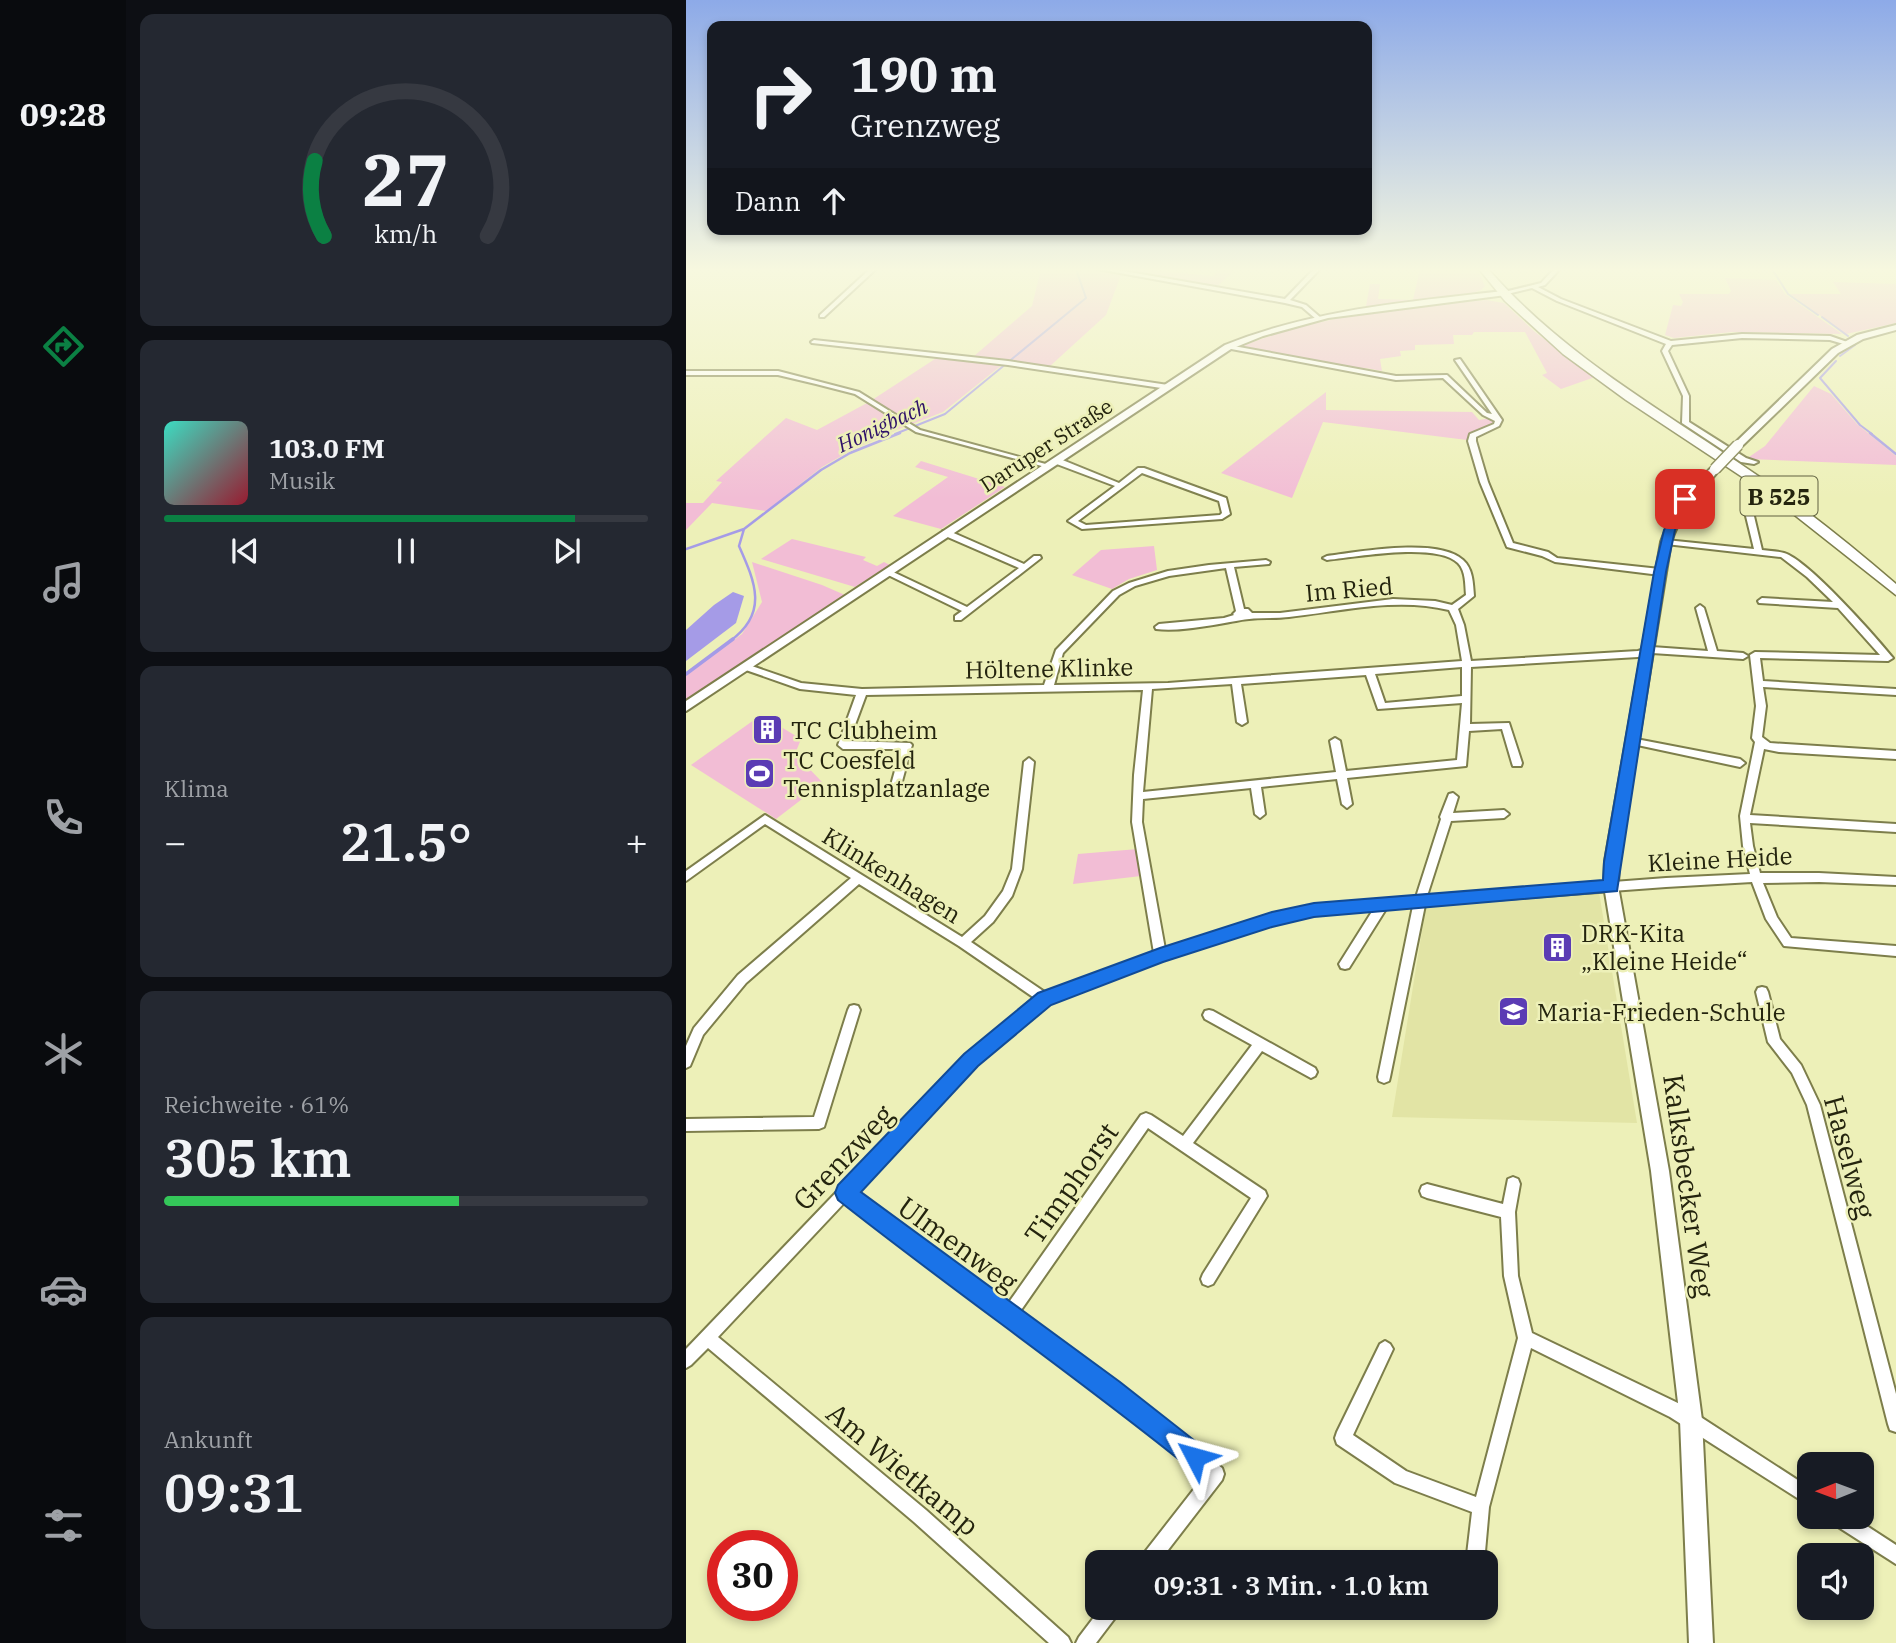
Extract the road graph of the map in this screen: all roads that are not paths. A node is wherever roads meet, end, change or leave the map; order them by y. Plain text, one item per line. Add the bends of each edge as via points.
1 (848, 346) edge
2 (1234, 346) edge
3 (1562, 346) edge
4 (1668, 346) edge
5 (1844, 346) edge
6 (1228, 348) junction
7 (1458, 360) dead end
8 (686, 373) edge
9 (1168, 387) junction
10 (1499, 420) junction
11 (1754, 462) dead end
12 (1053, 463) junction
13 (1119, 486) junction
14 (1749, 512) dead end
15 (946, 533) junction
16 (1666, 542) junction
17 (1758, 551) junction
18 (1037, 558) dead end
19 (1327, 558) dead end
20 (1266, 562) dead end
21 (1024, 567) junction
22 (1230, 567) junction
23 (1660, 572) junction
24 (888, 573) junction
25 (1896, 591) edge
26 (1762, 601) dead end
27 (1838, 605) junction
28 (1453, 608) junction
29 (1700, 608) dead end
30 (967, 610) junction
31 (1242, 614) junction
32 (958, 618) dead end
33 (1159, 627) dead end
34 (1646, 652) junction
35 (1713, 653) junction
36 (1743, 656) dead end
37 (1467, 664) junction
38 (746, 667) junction
39 (1369, 671) junction
40 (1236, 681) junction
41 (1758, 684) junction
42 (1148, 687) junction
43 (1048, 689) junction
44 (862, 692) junction
45 (1896, 692) edge
46 (1466, 699) junction
47 (686, 707) edge
48 (1242, 722) dead end
49 (1464, 728) junction
50 (1335, 741) dead end
51 (1631, 741) junction
52 (1759, 741) junction
53 (1896, 755) edge
54 (1029, 762) dead end
55 (1517, 763) dead end
56 (1740, 763) dead end
57 (1343, 776) junction
58 (895, 785) dead end
59 (1256, 785) junction
60 (1138, 796) junction
61 (1453, 797) dead end
62 (1347, 804) dead end
63 (1260, 814) dead end
64 (1504, 814) dead end
65 (1445, 817) junction
66 (1745, 819) junction
67 (1896, 828) edge
68 (686, 877) edge
69 (857, 878) junction
70 (1755, 878) junction
71 (1896, 881) edge
72 (1611, 886) junction
73 (1420, 901) junction
74 (1383, 904) junction
75 (963, 943) junction
76 (1896, 951) edge
77 (1160, 956) junction
78 (1345, 964) dead end
79 (1762, 992) dead end
80 (1045, 999) junction
81 (854, 1010) dead end
82 (1209, 1015) dead end
83 (692, 1032) edge
84 (1260, 1044) junction
85 (686, 1062) edge
86 (1311, 1072) dead end
87 (1384, 1077) dead end
88 (686, 1125) edge
89 (1184, 1145) junction
90 (1514, 1184) dead end
91 (1427, 1191) dead end
92 (845, 1193) junction
93 (1508, 1212) junction
94 (1208, 1279) dead end
95 (1010, 1313) junction
96 (707, 1338) junction
97 (1526, 1338) junction
98 (1385, 1349) dead end
99 (686, 1360) edge
100 (1691, 1420) junction
101 (1896, 1424) edge
102 (1797, 1489) edge
103 (1481, 1507) junction
104 (1858, 1530) edge
105 (1157, 1550) edge
106 (1476, 1550) edge
107 (1896, 1555) edge
108 (1103, 1620) edge
109 (1062, 1643) edge
110 (1085, 1643) edge
111 (1700, 1643) edge

1 - 9 street
2 - 6 street, Daruper Straße
3 - 25 main road, B 525 via 1785,500
4 - 11 street via 1665,351 1686,397 1685,423
5 - 16 street, Kalksbecker Weg, bridge via 1815,368 1685,499
6 - 9 street, Daruper Straße
6 - 10 street via 1388,376 1444,376 1485,414
7 - 10 street
8 - 12 street via 778,373 857,393 918,431
9 - 12 street, Daruper Straße
10 - 23 street via 1472,441 1510,545 1555,560
12 - 13 street
12 - 15 street, Daruper Straße
13 - 13 street via 1072,521 1085,527 1226,514 1223,500 1141,470
14 - 17 street
15 - 21 street
15 - 24 street, Daruper Straße
16 - 17 street
16 - 23 street, Kalksbecker Weg
17 - 27 street via 1792,560
18 - 21 street
19 - 28 street, Im Ried via 1415,550 1458,558 1468,572 1470,596
20 - 22 street
21 - 30 street
22 - 31 street
22 - 43 street via 1162,573 1116,593 1059,652
23 - 34 street, Kalksbecker Weg
24 - 30 street
24 - 38 street, Daruper Straße
26 - 27 street
27 - 41 street via 1888,658 1755,655
28 - 31 street, Im Ried via 1406,603 1283,615
28 - 37 street
29 - 35 street
30 - 32 street
31 - 33 street, Im Ried via 1225,621
34 - 35 street, Höltene Klinke
34 - 37 street, Höltene Klinke
34 - 51 street, Kalksbecker Weg
35 - 36 street, Höltene Klinke
37 - 39 street, Höltene Klinke
37 - 46 street
38 - 44 street, Höltene Klinke via 800,686
38 - 47 street, Daruper Straße
39 - 40 street, Höltene Klinke
39 - 46 street via 1381,707
40 - 42 street, Höltene Klinke
40 - 48 street
41 - 45 street
41 - 52 street
42 - 43 street, Höltene Klinke
42 - 60 street
43 - 44 street, Höltene Klinke
44 - 58 street via 843,745 907,746
46 - 49 street
49 - 55 street via 1506,725
49 - 57 street via 1462,763
50 - 57 street
51 - 56 street
51 - 72 street, Kalksbecker Weg
52 - 53 street via 1779,748
52 - 66 street
54 - 75 street, Klinkenhagen via 1017,869 1008,893
57 - 59 street
57 - 62 street
59 - 60 street
59 - 63 street
60 - 77 street via 1141,848
61 - 65 street
64 - 65 street
65 - 73 street
66 - 67 street
66 - 70 street
68 - 69 street, Klinkenhagen via 765,819
69 - 75 street, Klinkenhagen
69 - 83 street via 742,979
70 - 71 street, Kleine Heide via 1829,876
70 - 72 street, Kleine Heide
70 - 76 street via 1780,935 1788,943
72 - 73 street, Kleine Heide
72 - 100 street, Kalksbecker Weg via 1660,1171
73 - 74 street, Kleine Heide
73 - 87 street
74 - 77 street, Kleine Heide via 1272,919
74 - 78 street
75 - 80 street, Klinkenhagen
77 - 80 street, Kleine Heide
79 - 101 street, Haselweg via 1774,1042 1797,1069 1813,1105
80 - 92 street, Grenzweg via 971,1060
81 - 88 street via 819,1123
82 - 84 street
83 - 85 street
84 - 86 street
84 - 89 street
89 - 94 street, Timphorst via 1260,1196
89 - 95 street, Timphorst via 1146,1119
90 - 93 street
91 - 93 street
92 - 95 street, Ulmenweg
92 - 96 street, Grenzweg
93 - 97 street via 1511,1276
95 - 105 street, Ulmenweg via 1216,1474
96 - 99 street, Grenzweg
96 - 109 street, Am Wietkamp via 920,1516
97 - 100 street
97 - 103 street
98 - 103 street via 1343,1438 1401,1477
100 - 102 street
100 - 111 street, Kalksbecker Weg
103 - 106 street
104 - 107 street
108 - 110 street

